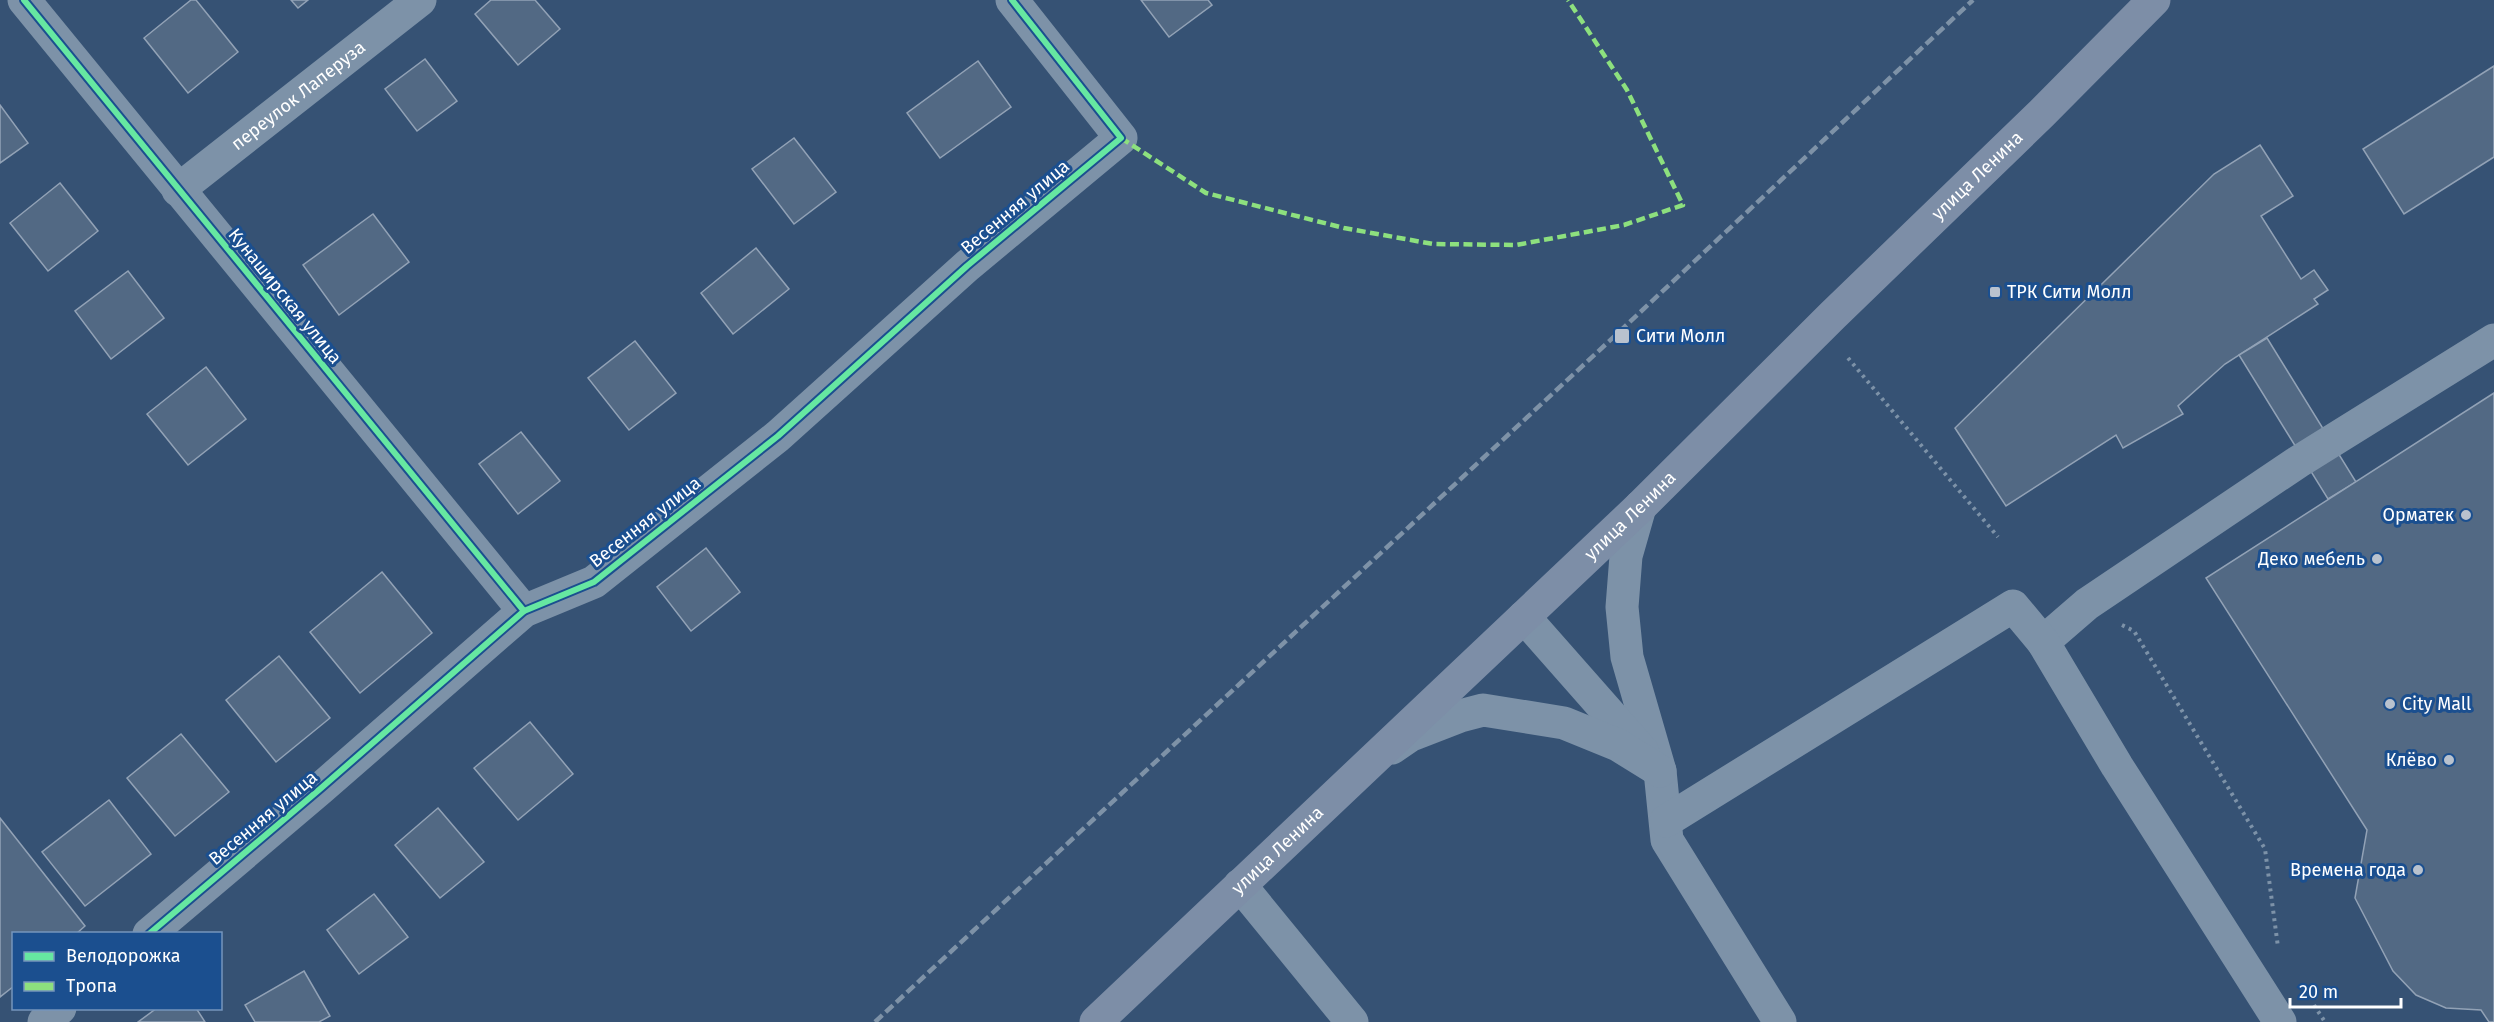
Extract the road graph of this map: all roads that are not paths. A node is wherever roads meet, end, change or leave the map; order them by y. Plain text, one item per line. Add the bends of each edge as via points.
1 (24, 0) edge
2 (420, 0) edge
3 (1012, 0) edge
4 (2154, 0) edge
5 (178, 190) junction
6 (2494, 340) edge
7 (1640, 507) junction
8 (524, 611) junction
9 (1524, 617) junction
10 (2043, 642) junction
11 (1367, 765) junction
12 (1660, 771) junction
13 (1666, 821) junction
14 (1240, 885) junction
15 (150, 932) edge
16 (58, 1010) edge
17 (44, 1022) edge
18 (1096, 1022) edge
19 (1352, 1022) edge
20 (1779, 1022) edge
21 (2280, 1022) edge

1 - 5 street, Кунаширская улица
2 - 5 street, переулок Лаперуза
3 - 8 street, Весенняя улица via 1121,138 967,266 769,444 594,582
4 - 7 main road, улица Ленина
5 - 8 street, Кунаширская улица
6 - 10 street via 2298,462 2087,604
7 - 9 main road, улица Ленина
7 - 12 street via 1626,556 1622,607 1627,657
8 - 15 street, Весенняя улица
9 - 11 main road, улица Ленина
9 - 12 street
10 - 13 street via 2013,606
10 - 21 street
11 - 12 street via 1411,735 1483,710 1564,723 1618,745
11 - 14 main road, улица Ленина
12 - 13 street
13 - 20 street via 1667,840
14 - 18 main road, улица Ленина
14 - 19 street
16 - 17 street

